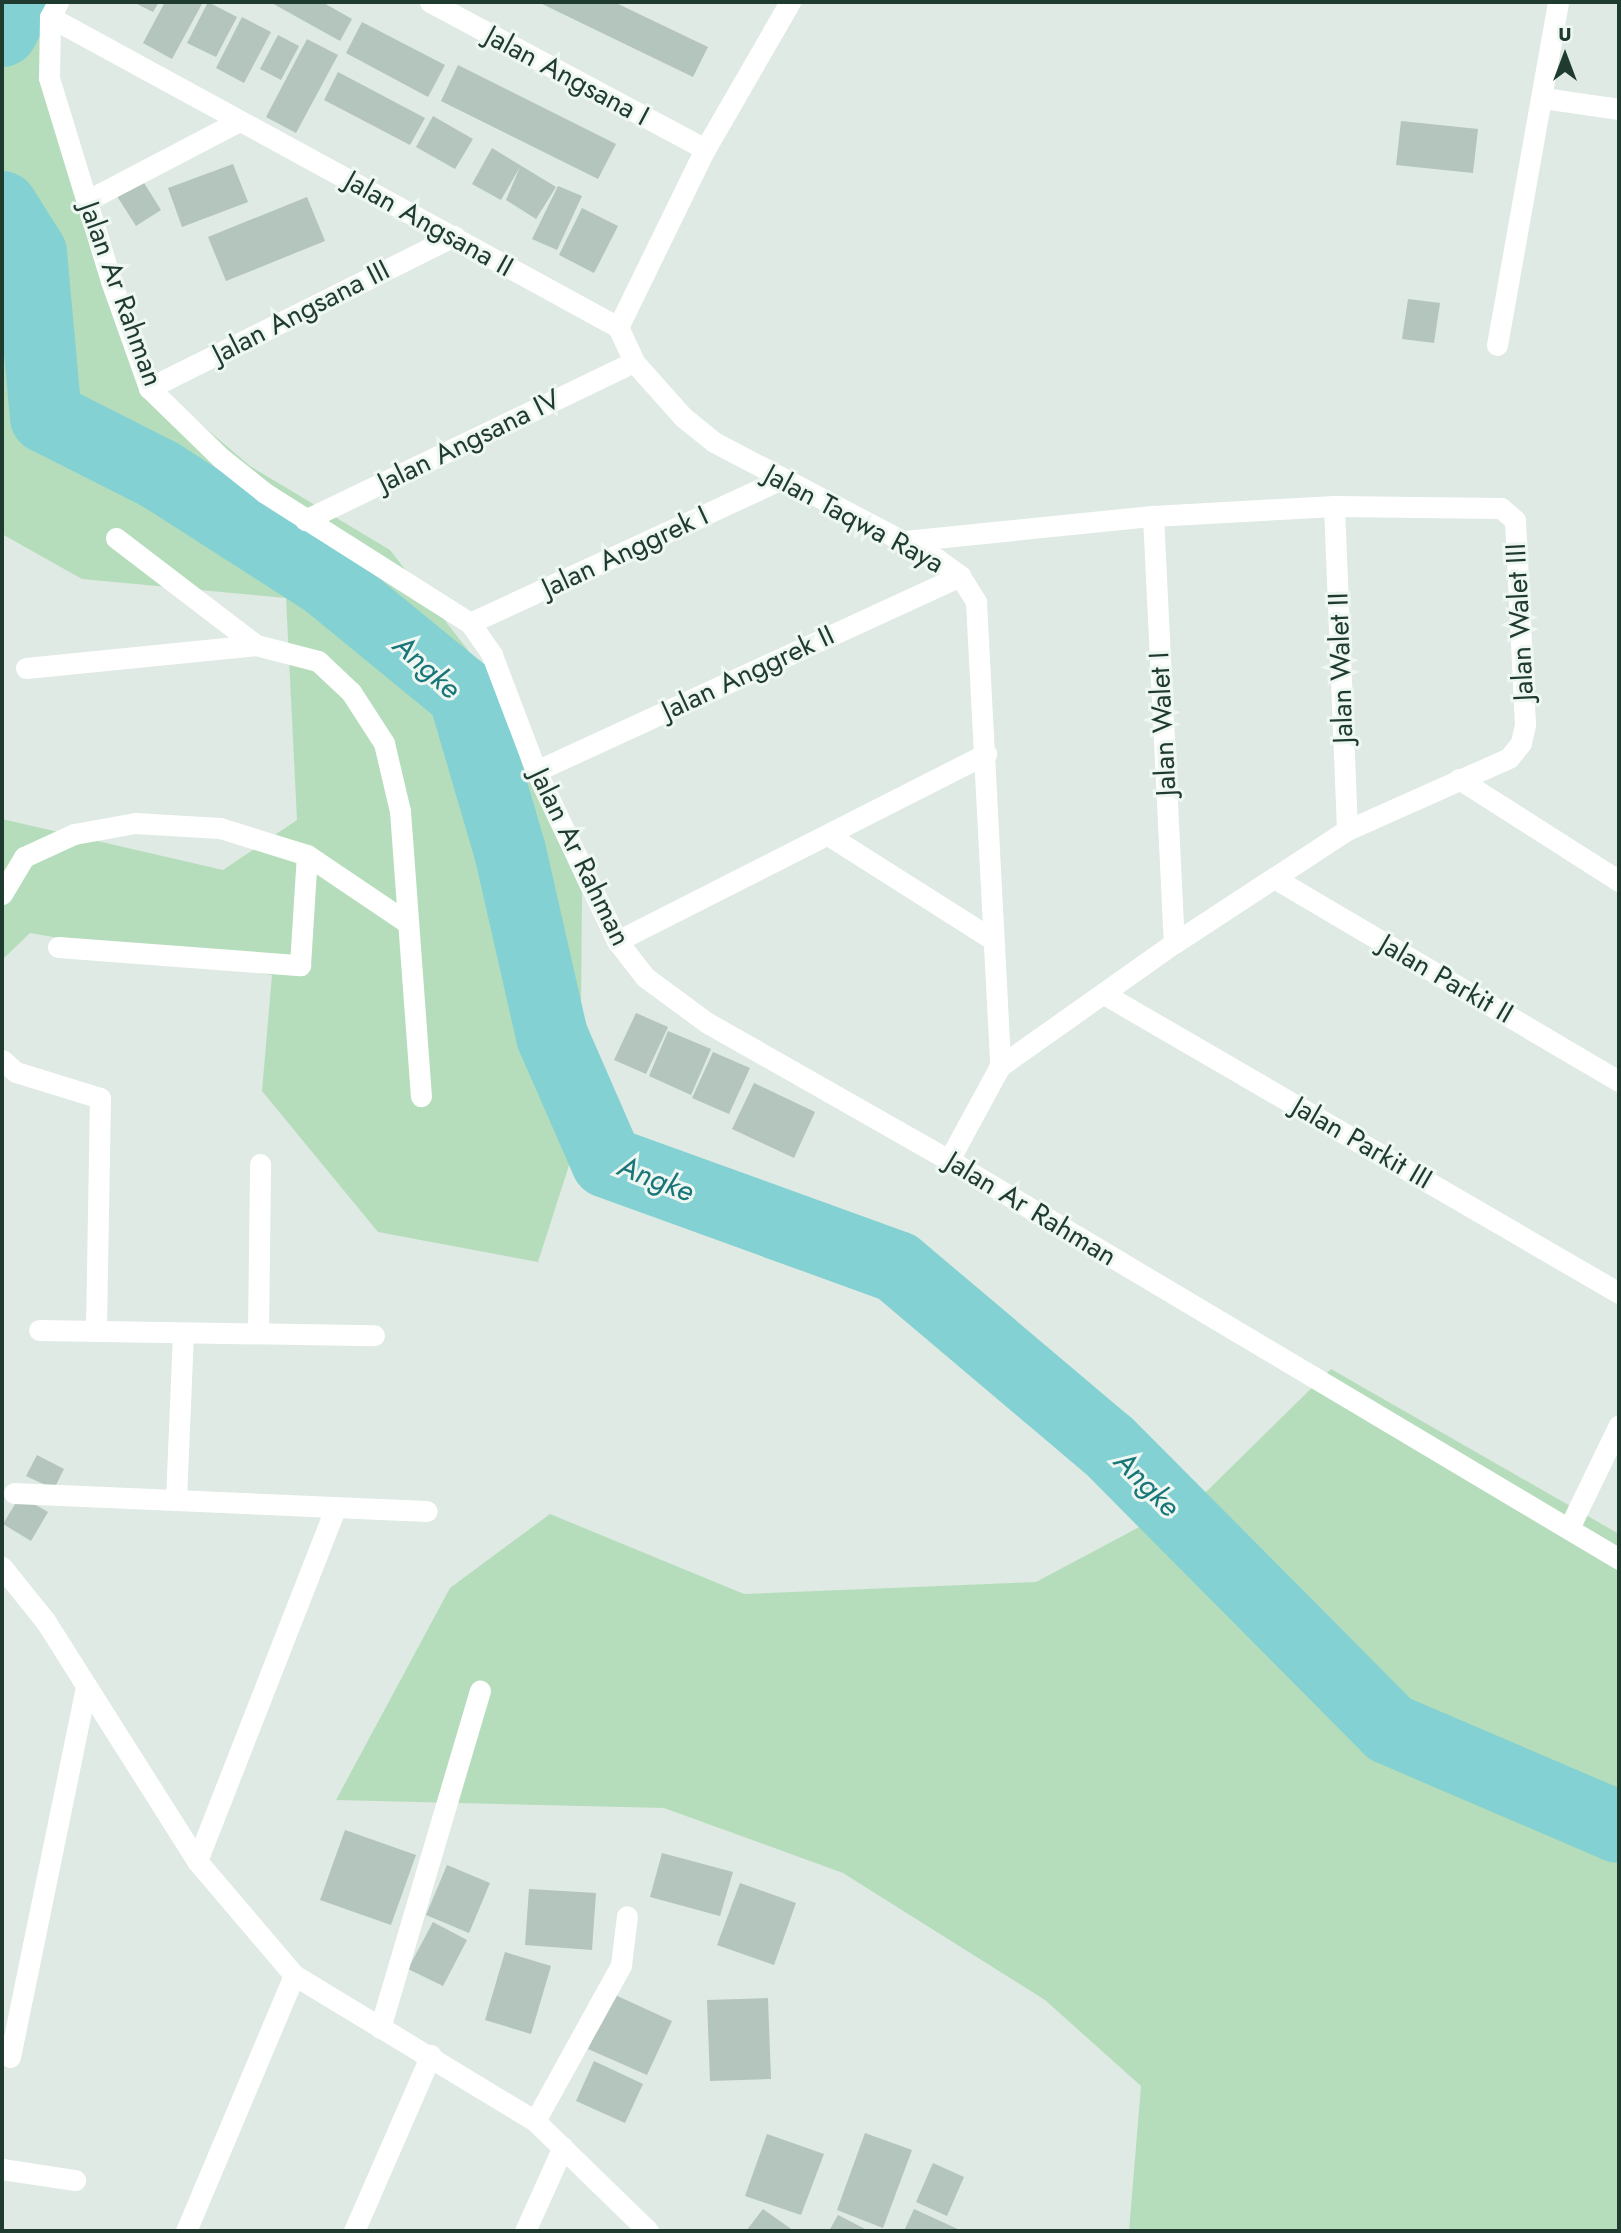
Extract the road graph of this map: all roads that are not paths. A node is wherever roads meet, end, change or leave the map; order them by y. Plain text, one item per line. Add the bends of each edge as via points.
1 (430, 2) edge
2 (790, 2) edge
3 (1558, 2) edge
4 (54, 10) edge
5 (1543, 98) junction
6 (1619, 109) edge
7 (239, 121) junction
8 (705, 149) junction
9 (86, 201) junction
10 (454, 236) junction
11 (618, 327) junction
12 (1497, 345) dead end
13 (634, 362) junction
14 (149, 388) junction
15 (780, 480) junction
16 (1334, 506) junction
17 (1153, 516) junction
18 (305, 520) junction
19 (116, 538) dead end
20 (905, 541) junction
21 (960, 576) junction
22 (470, 623) junction
23 (256, 645) junction
24 (26, 668) dead end
25 (986, 754) junction
26 (536, 771) junction
27 (1459, 779) junction
28 (1347, 830) junction
29 (828, 835) junction
30 (307, 855) junction
31 (1274, 878) junction
32 (1619, 881) edge
33 (2, 894) edge
34 (408, 923) junction
35 (1174, 937) junction
36 (992, 939) junction
37 (617, 941) junction
38 (58, 947) dead end
39 (1104, 994) junction
40 (2, 1060) edge
41 (1000, 1066) junction
42 (1619, 1081) edge
43 (421, 1096) dead end
44 (949, 1160) junction
45 (260, 1164) dead end
46 (1619, 1293) edge
47 (38, 1330) dead end
48 (96, 1331) junction
49 (183, 1333) junction
50 (258, 1333) junction
51 (374, 1335) dead end
52 (1619, 1425) edge
53 (14, 1493) dead end
54 (176, 1500) junction
55 (336, 1507) junction
56 (428, 1511) dead end
57 (1569, 1528) junction
58 (1619, 1559) edge
59 (2, 1567) edge
60 (86, 1686) junction
61 (480, 1690) dead end
62 (197, 1861) junction
63 (627, 1916) dead end
64 (294, 1975) junction
65 (380, 2028) junction
66 (431, 2055) junction
67 (10, 2057) dead end
68 (535, 2122) junction
69 (563, 2147) junction
70 (2, 2169) edge
71 (75, 2180) dead end
72 (186, 2231) edge
73 (354, 2231) edge
74 (525, 2231) edge
75 (648, 2231) edge

1 - 8 street, Jalan Angsana I
2 - 8 street
3 - 5 street
4 - 7 street, Jalan Angsana II
4 - 9 street, Jalan Ar Rahman via 49,78
5 - 6 street
5 - 12 street
7 - 9 street
7 - 10 street, Jalan Angsana II
8 - 11 street
9 - 14 street, Jalan Ar Rahman
10 - 11 street, Jalan Angsana II
10 - 14 street, Jalan Angsana III
11 - 13 street, Jalan Taqwa Raya
13 - 15 street, Jalan Taqwa Raya via 683,417 713,442
13 - 18 street, Jalan Angsana IV
14 - 18 street, Jalan Ar Rahman via 221,458
15 - 20 street, Jalan Taqwa Raya
15 - 22 street, Jalan Anggrek I
16 - 17 street
16 - 27 street, Jalan Walet III via 1501,508 1515,520 1525,726 1521,743 1509,758
16 - 28 street, Jalan Walet II
17 - 20 street
17 - 35 street, Jalan Walet I
18 - 22 street, Jalan Ar Rahman
19 - 23 street
20 - 21 street, Jalan Taqwa Raya
21 - 25 street, Jalan Taqwa Raya via 976,602
21 - 26 street, Jalan Anggrek II
22 - 26 street, Jalan Ar Rahman via 492,655
23 - 24 street
23 - 34 street via 318,661 351,692 384,743 400,811
25 - 29 street
25 - 36 street, Jalan Taqwa Raya
26 - 37 street, Jalan Ar Rahman
27 - 28 street
27 - 32 street
28 - 31 street
29 - 36 street
29 - 37 street
30 - 33 street via 220,828 135,823 74,834 24,857
30 - 34 street
30 - 38 street via 300,965
31 - 35 street
31 - 42 street, Jalan Parkit II
34 - 43 street
35 - 39 street
36 - 41 street, Jalan Taqwa Raya
37 - 44 street, Jalan Ar Rahman via 645,977 694,1014
39 - 41 street
39 - 46 street, Jalan Parkit III
40 - 48 street via 16,1072 100,1098
41 - 44 street
44 - 57 street, Jalan Ar Rahman
45 - 50 street
47 - 48 street
48 - 49 street
49 - 50 street
49 - 54 street
50 - 51 street
52 - 57 street
53 - 54 street
54 - 55 street
55 - 56 street
55 - 62 street
57 - 58 street, Jalan Ar Rahman
59 - 60 street via 23,1588
60 - 62 street
60 - 67 street
61 - 65 street
62 - 64 street
63 - 68 street via 621,1965
64 - 65 street
64 - 72 street
65 - 66 street
66 - 68 street
66 - 73 street
68 - 69 street
69 - 74 street
69 - 75 street
70 - 71 street

